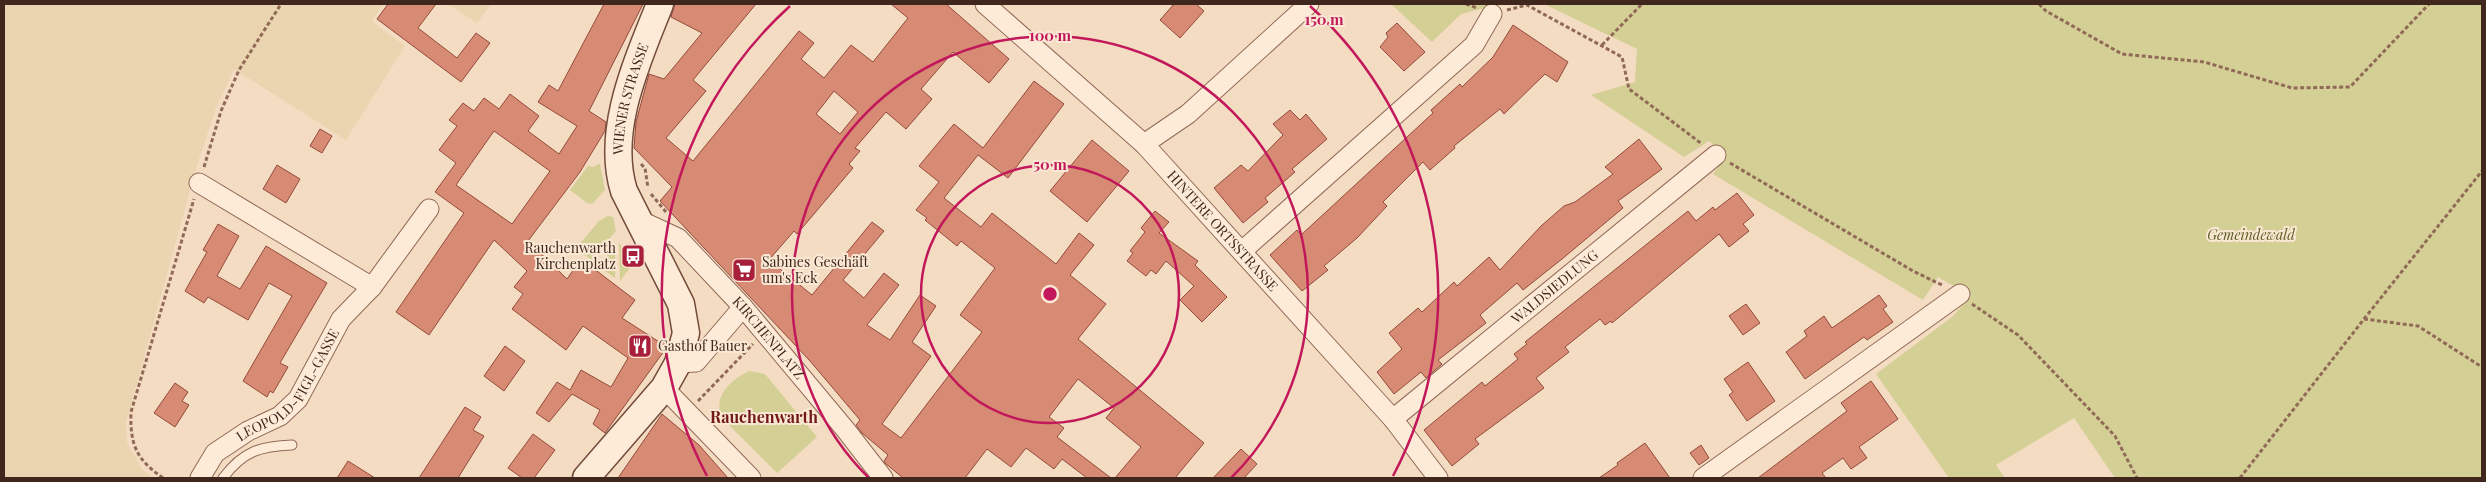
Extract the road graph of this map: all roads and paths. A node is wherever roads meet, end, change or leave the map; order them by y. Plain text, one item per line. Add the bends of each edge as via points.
1 (281, 4) edge
2 (660, 4) edge
3 (985, 4) edge
4 (1309, 4) edge
5 (1642, 4) edge
6 (2039, 4) edge
7 (2429, 4) edge
8 (1492, 14) joint
9 (1602, 45) junction
10 (1144, 144) junction
11 (1716, 155) joint
12 (639, 162) dead end
13 (2482, 171) edge
14 (199, 183) junction
15 (429, 209) dead end
16 (637, 219) junction
17 (672, 219) dead end
18 (1242, 251) junction
19 (372, 287) junction
20 (1960, 294) dead end
21 (742, 307) junction
22 (2364, 319) junction
23 (765, 333) junction
24 (678, 363) junction
25 (2482, 367) edge
26 (664, 388) junction
27 (687, 412) junction
28 (1393, 419) junction
29 (292, 444) dead end
30 (163, 478) edge
31 (200, 478) edge
32 (223, 478) edge
33 (586, 478) edge
34 (751, 478) edge
35 (882, 478) edge
36 (1438, 478) edge
37 (1703, 478) edge
38 (2240, 478) edge

1 - 14 path via 240,70 224,103
2 - 16 main road, WIENER STRASSE via 627,95 619,132 619,175
3 - 10 street, HINTERE ORTSSTRASSE
4 - 10 street via 1188,114
5 - 9 path
6 - 7 path via 2046,12 2122,54 2204,62 2292,88 2350,87
8 - 9 path via 1527,5
8 - 18 street via 1474,45
9 - 11 path via 1622,57 1629,89
10 - 18 street, HINTERE ORTSSTRASSE
11 - 28 street, WALDSIEDLUNG
12 - 17 path via 646,168 648,191
13 - 22 path
14 - 19 street
14 - 30 path via 131,412 133,446 138,456
15 - 19 street, LEOPOLD-FIGL-GASSE
16 - 21 street, KIRCHENPLATZ via 678,238
16 - 24 main road, WIENER STRASSE via 681,304 686,334
18 - 28 street, HINTERE ORTSSTRASSE
19 - 31 street, LEOPOLD-FIGL-GASSE via 341,319 298,399 280,416 215,453
20 - 37 street
21 - 23 street, KIRCHENPLATZ
21 - 24 street via 696,362
22 - 25 path via 2418,326
22 - 38 path
23 - 27 path
23 - 35 street, KIRCHENPLATZ
24 - 26 main road, WIENER STRASSE
26 - 27 street
26 - 33 main road, WIENER STRASSE
27 - 34 street
28 - 36 street, HINTERE ORTSSTRASSE
29 - 32 lane via 249,452

